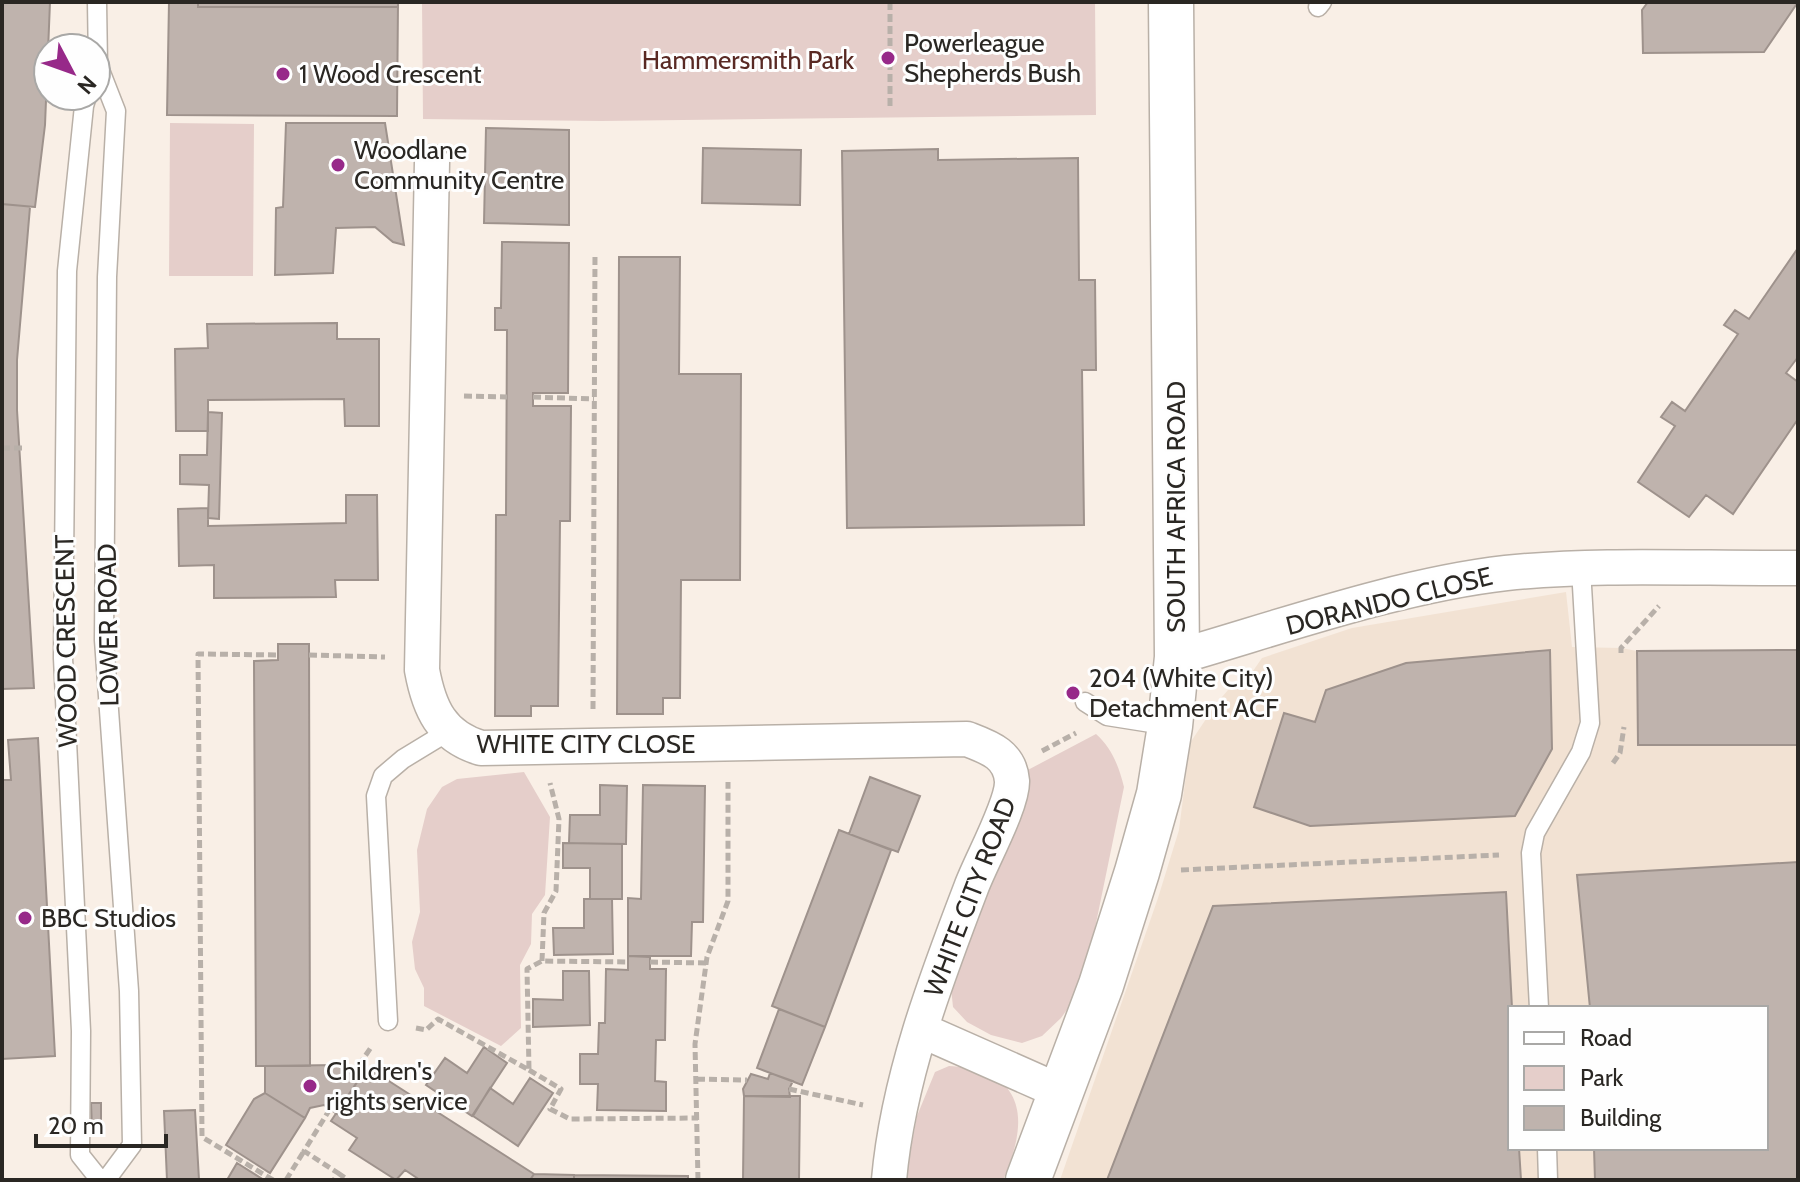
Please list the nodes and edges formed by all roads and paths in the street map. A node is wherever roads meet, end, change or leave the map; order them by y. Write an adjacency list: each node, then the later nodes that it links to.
1 (97, 2): 4 (lane)
2 (890, 2): 6 (path)
3 (1171, 2): 18 (street, SOUTH AFRICA ROAD)
4 (97, 32)
5 (112, 102): 49 (lane, LOWER ROAD)
6 (890, 109)
7 (83, 112): 48 (lane, WOOD CRESCENT)
8 (432, 162): 19 (street, WHITE CITY CLOSE)
9 (595, 254): 11 (path)
10 (533, 397): 11 (path)
11 (594, 399): 25 (path)
12 (2, 448): 13 (path)
13 (26, 448)
14 (1798, 568): 15 (street, DORANDO CLOSE)
15 (1581, 569): 18 (street, DORANDO CLOSE); 28 (lane)
16 (278, 655): 50 (path)
17 (309, 655): 19 (path)
18 (1177, 657): 22 (street, SOUTH AFRICA ROAD)
19 (422, 658): 23 (street, WHITE CITY CLOSE)
20 (1085, 702): 21 (lane)
21 (1107, 716): 22 (lane); 27 (path)
22 (1170, 726): 29 (street, SOUTH AFRICA ROAD)
23 (449, 731): 26 (street, WHITE CITY CLOSE); 35 (lane)
24 (728, 744): 25 (street, WHITE CITY CLOSE); 27 (street, WHITE CITY CLOSE); 33 (path)
25 (593, 746): 26 (street, WHITE CITY CLOSE)
26 (542, 747): 30 (path)
27 (1008, 764): 36 (street, WHITE CITY ROAD)
28 (1531, 853): 29 (path); 34 (lane)
29 (1137, 872): 41 (street, SOUTH AFRICA ROAD)
30 (542, 961): 31 (path); 37 (path)
31 (628, 962)
32 (650, 962): 33 (path)
33 (706, 963): 38 (path)
34 (1539, 1006)
35 (388, 1021): 37 (path)
36 (921, 1030): 41 (street, WHITE CITY ROAD); 43 (street, WHITE CITY ROAD)
37 (529, 1070): 44 (path)
38 (697, 1079): 39 (path); 44 (path)
39 (747, 1080)
40 (789, 1089): 43 (path)
41 (1061, 1092): 56 (street, SOUTH AFRICA ROAD)
42 (330, 1109): 46 (path)
43 (899, 1113): 55 (street, WHITE CITY ROAD)
44 (698, 1118): 54 (path)
45 (1547, 1150): 57 (lane)
46 (304, 1151): 47 (path); 51 (path)
47 (338, 1173): 52 (path); 53 (path)
48 (100, 1180)
49 (106, 1180)
50 (273, 1180)
51 (286, 1180)
52 (334, 1180)
53 (348, 1180)
54 (698, 1180)
55 (889, 1180)
56 (1028, 1180)
57 (1548, 1180)

